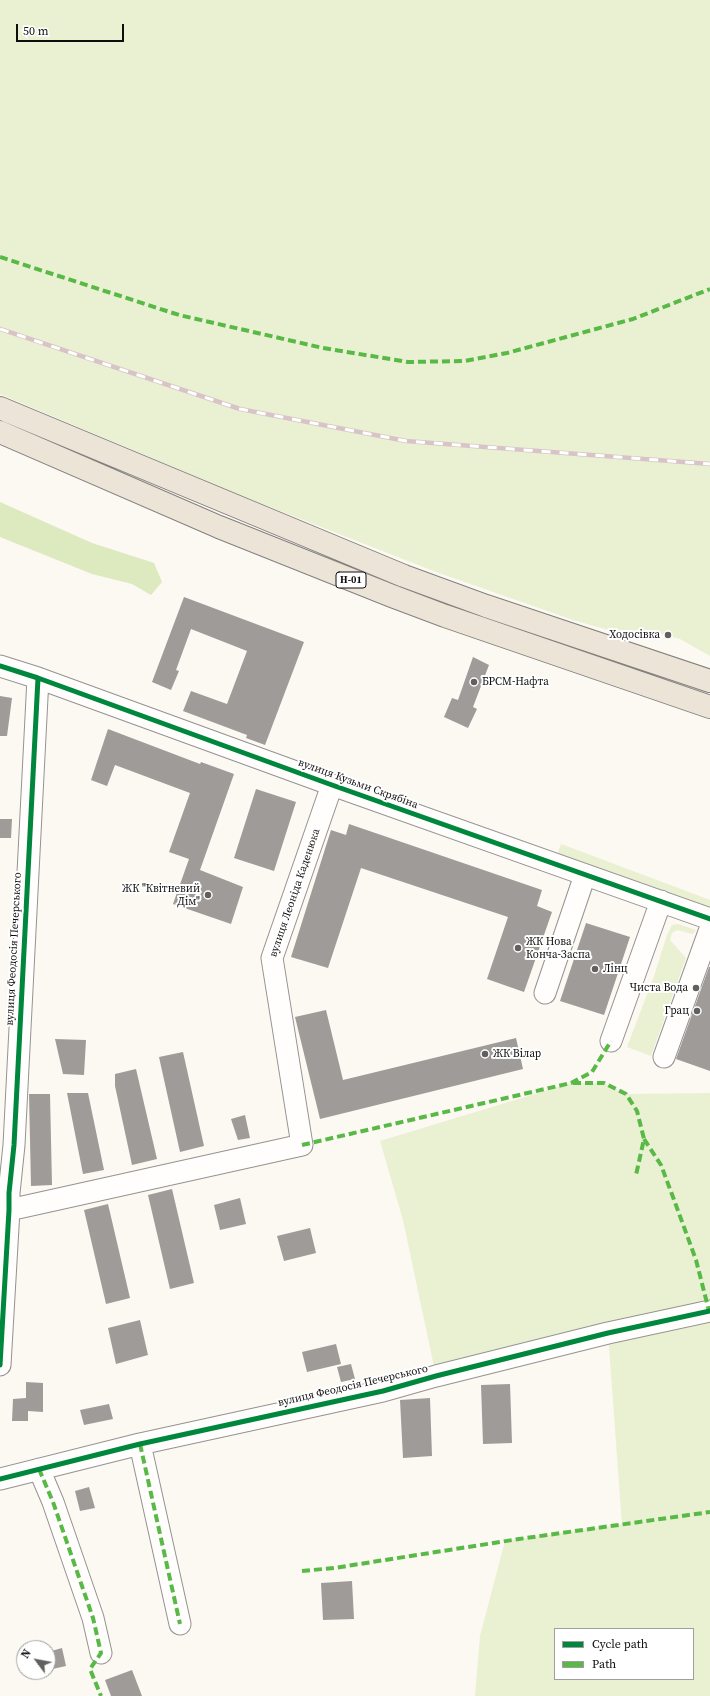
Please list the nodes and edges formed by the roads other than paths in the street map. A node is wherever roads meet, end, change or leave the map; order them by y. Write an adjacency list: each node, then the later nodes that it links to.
1 (0, 408): 5 (main road, Н-01)
2 (0, 432): 6 (main road, Н-01)
3 (0, 666): 4 (street, вулиця Кузьми Скрябіна)
4 (38, 678): 7 (street, вулиця Кузьми Скрябіна); 15 (street, вулиця Феодосія Печерського)
5 (710, 681)
6 (710, 707)
7 (332, 785): 8 (street, вулиця Кузьми Скрябіна); 15 (street, вулиця Леоніда Каденюка)
8 (585, 875): 9 (street, вулиця Кузьми Скрябіна); 12 (street)
9 (660, 901): 10 (street, вулиця Кузьми Скрябіна); 13 (street)
10 (710, 919)
11 (710, 929): 14 (street)
12 (545, 993)
13 (611, 1040)
14 (664, 1057)
15 (9, 1210): 17 (street, вулиця Феодосія Печерського)
16 (710, 1311): 18 (street, вулиця Феодосія Печерського)
17 (0, 1365)
18 (140, 1444): 19 (street, вулиця Феодосія Печерського); 21 (street)
19 (39, 1469): 20 (street, вулиця Феодосія Печерського); 22 (street)
20 (0, 1479)
21 (180, 1624)
22 (101, 1653)

